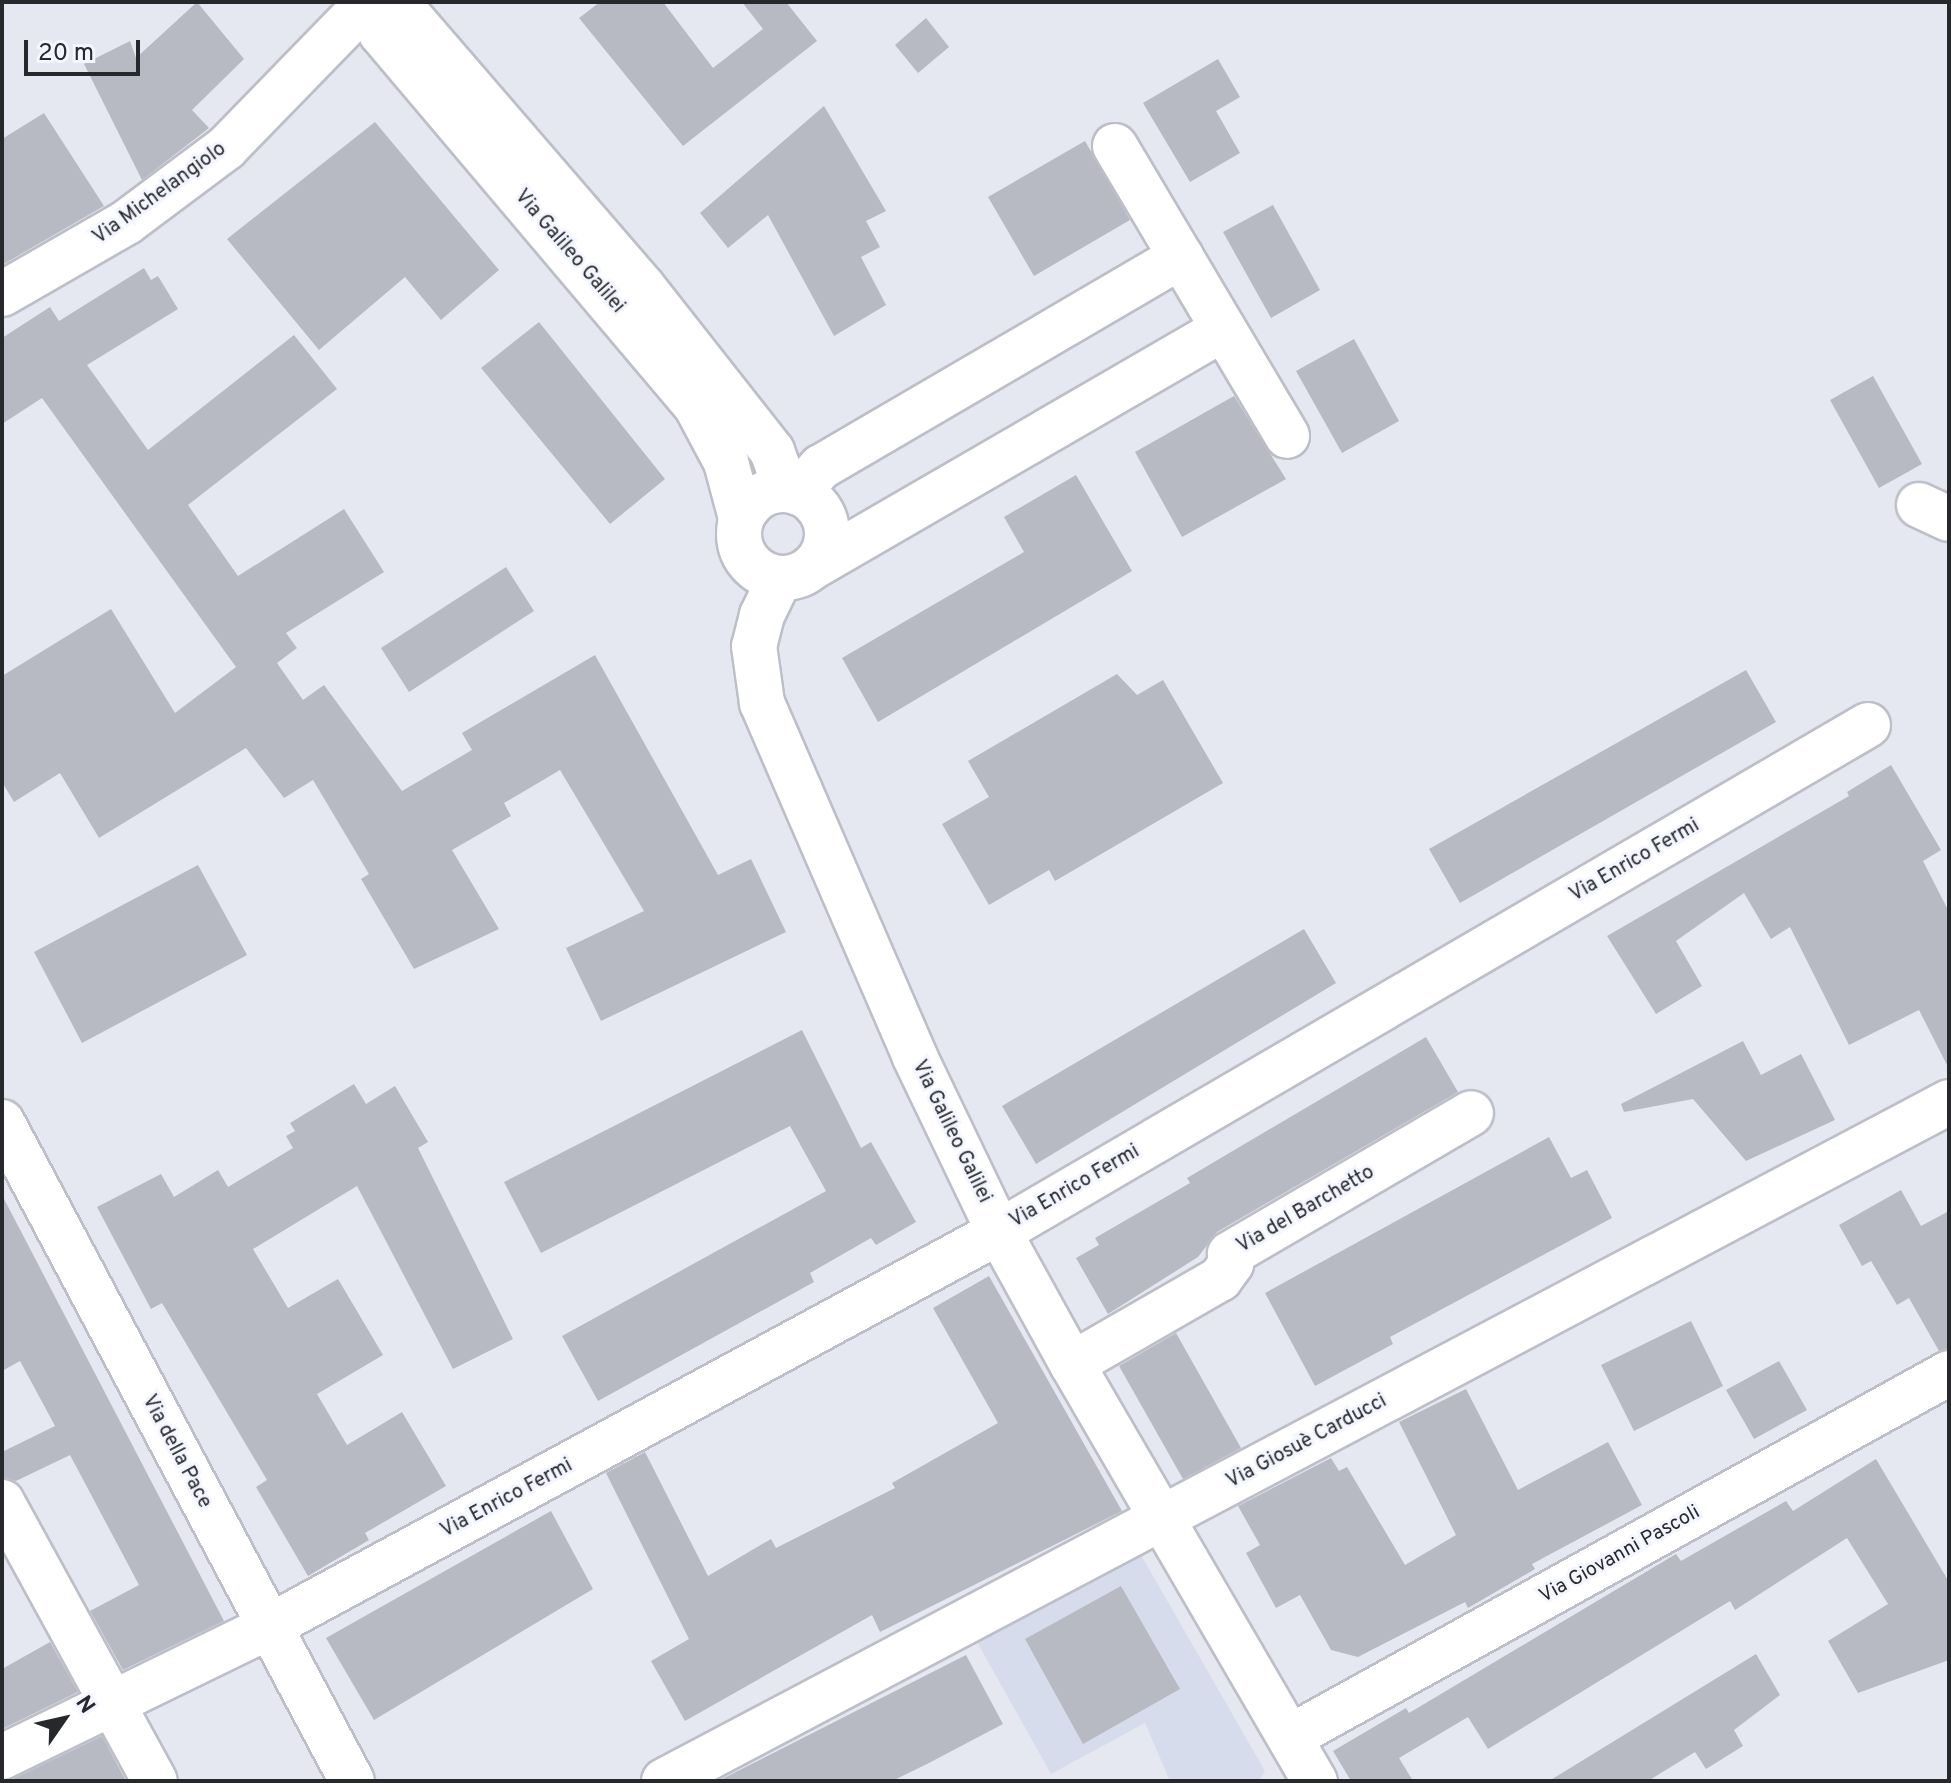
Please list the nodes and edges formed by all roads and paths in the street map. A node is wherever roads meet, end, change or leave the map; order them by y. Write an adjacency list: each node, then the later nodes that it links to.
1 (370, 2): 5 (street, Via Michelangiolo); 9 (street, Via Galileo Galilei)
2 (380, 2): 8 (street, Via Galileo Galilei)
3 (1115, 146): 4 (street)
4 (1181, 257): 6 (street); 8 (street)
5 (2, 294)
6 (1223, 329): 7 (street); 10 (street)
7 (1287, 436)
8 (792, 491): 9 (street); 10 (street, Via Galileo Galilei)
9 (741, 518): 10 (street, Via Galileo Galilei)
10 (796, 573): 15 (street, Via Galileo Galilei)
11 (1868, 725): 15 (street, Via Enrico Fermi)
12 (1949, 1102): 19 (street, Via Giosuè Carducci)
13 (1471, 1113): 16 (street, Via del Barchetto)
14 (2, 1122): 20 (street, Via della Pace)
15 (999, 1232): 16 (street, Via Galileo Galilei); 20 (street, Via Enrico Fermi)
16 (1072, 1364): 19 (street, Via Galileo Galilei)
17 (1949, 1373): 22 (street, Via Giovanni Pascoli)
18 (2, 1502): 21 (street)
19 (1162, 1518): 22 (street, Via Galileo Galilei); 26 (street, Via Giosuè Carducci)
20 (270, 1626): 21 (street, Via Enrico Fermi); 25 (street, Via della Pace)
21 (110, 1699): 23 (street, Via Enrico Fermi); 24 (street)
22 (1290, 1737): 27 (street, Via Galileo Galilei)
23 (2, 1757)
24 (155, 1781)
25 (352, 1781)
26 (664, 1781)
27 (1315, 1781)

